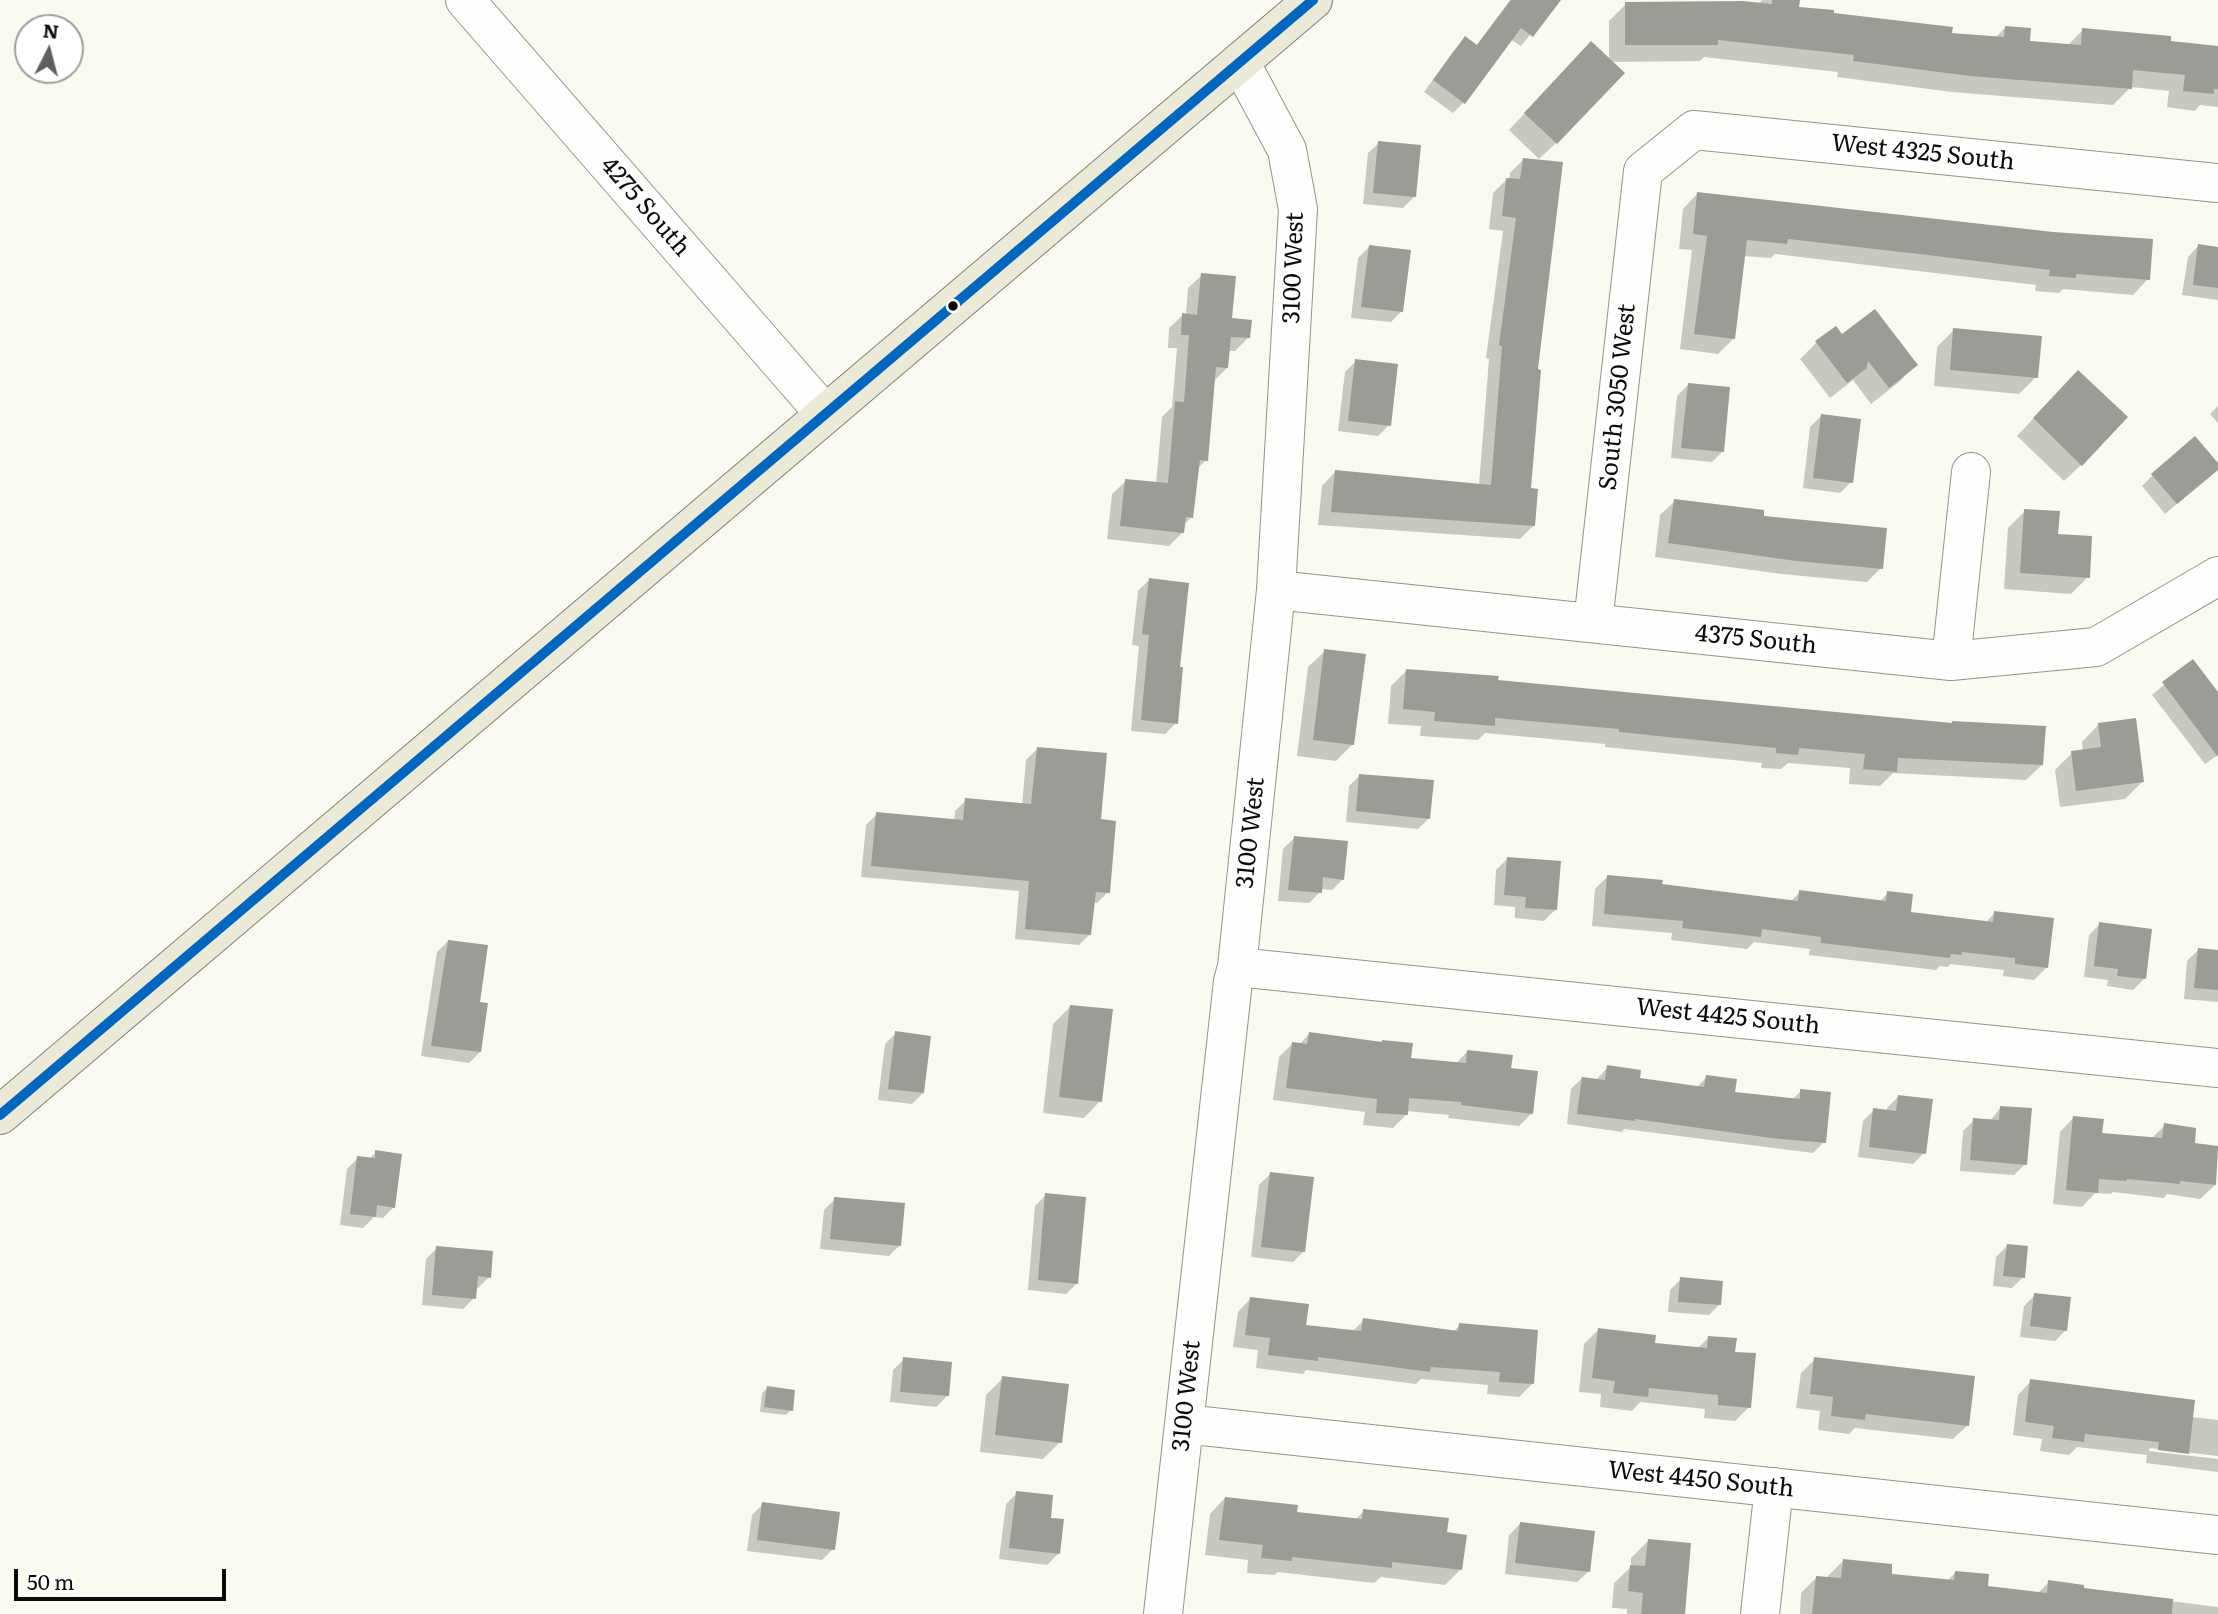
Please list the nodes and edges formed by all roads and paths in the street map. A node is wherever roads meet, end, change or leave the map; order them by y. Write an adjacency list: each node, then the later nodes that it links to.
1 (465, 0): 6 (street, 4275 South)
2 (1313, 0): 3 (main road)
3 (1240, 62): 6 (main road); 9 (street, 3100 West)
4 (1643, 171): 5 (street, West 4325 South); 10 (street, South 3050 West)
5 (2218, 183)
6 (825, 414): 14 (main road)
7 (1971, 472): 11 (street)
8 (2218, 576): 11 (street, 4375 South)
9 (1276, 590): 10 (street, 4375 South); 12 (street, 3100 West)
10 (1593, 623): 11 (street, 4375 South)
11 (1951, 661)
12 (1237, 967): 13 (street, West 4425 South); 15 (street, 3100 West)
13 (2218, 1068)
14 (0, 1115)
15 (1184, 1424): 16 (street, West 4450 South); 18 (street, 3100 West)
16 (1774, 1488): 17 (street, West 4450 South); 19 (street)
17 (2218, 1535)
18 (1163, 1614)
19 (1760, 1614)

